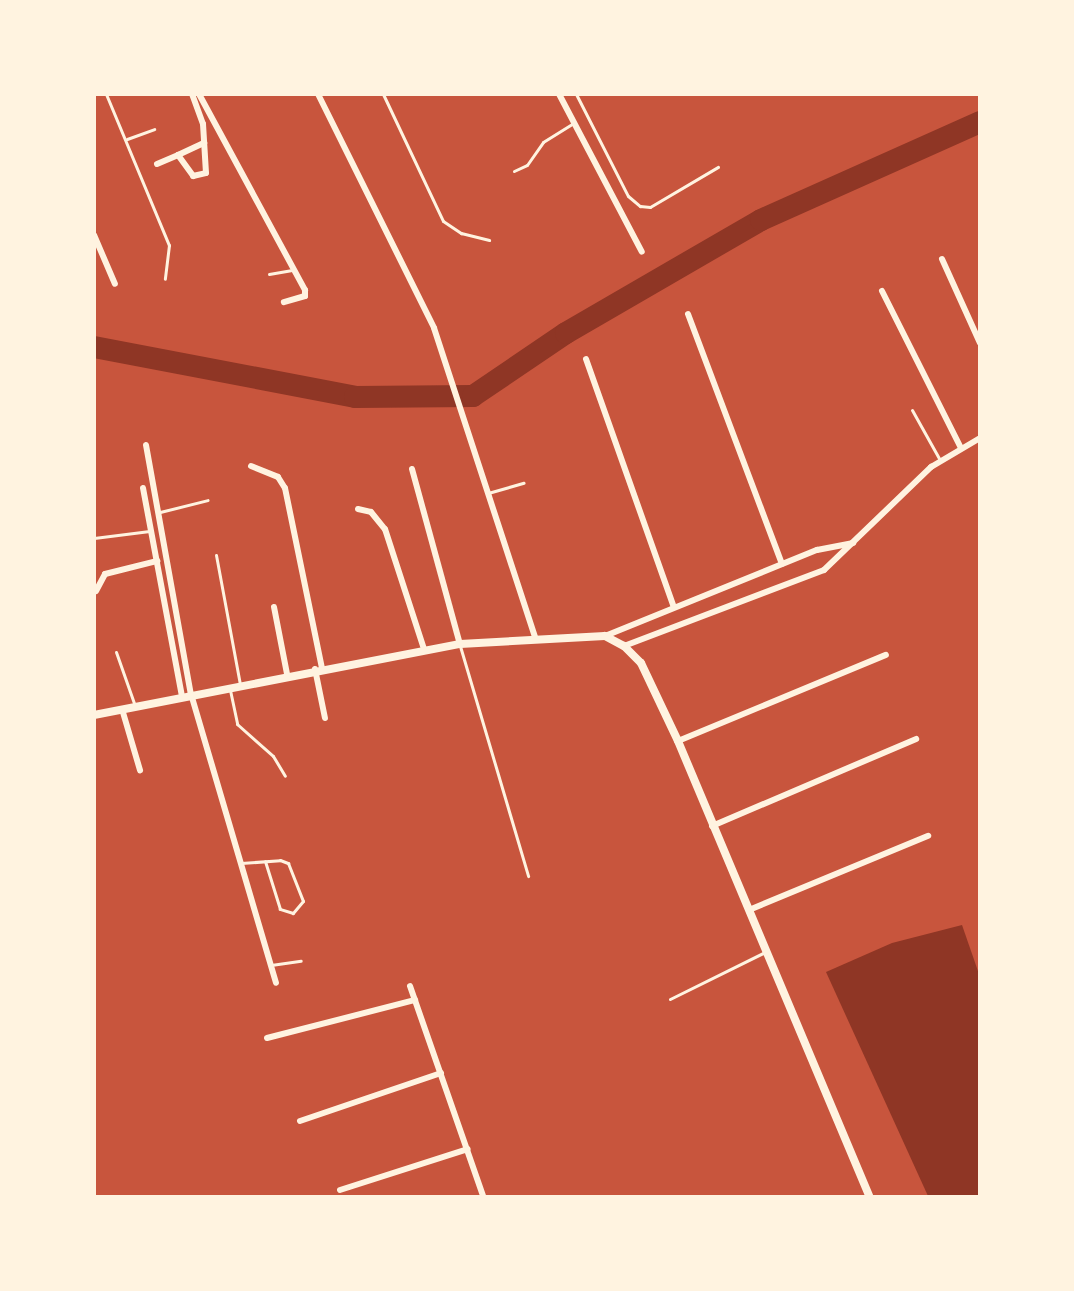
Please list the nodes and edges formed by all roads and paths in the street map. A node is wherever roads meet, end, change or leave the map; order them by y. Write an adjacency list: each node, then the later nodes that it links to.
1 (106, 94): 10 (lane)
2 (192, 94): 11 (street)
3 (199, 94): 21 (street)
4 (318, 94): 39 (street)
5 (383, 94): 17 (lane)
6 (559, 94): 8 (street)
7 (576, 94): 14 (lane)
8 (574, 123): 15 (lane); 19 (street)
9 (154, 129): 10 (lane)
10 (127, 139): 23 (lane)
11 (204, 143): 12 (street); 12 (street)
12 (178, 155): 13 (street)
13 (157, 164)
14 (718, 167)
15 (514, 171)
16 (94, 235): 18 (street)
17 (489, 240)
18 (97, 247): 24 (street)
19 (642, 252)
20 (942, 259): 28 (street)
21 (291, 270): 22 (lane); 26 (street)
22 (269, 274)
23 (165, 279)
24 (115, 284)
25 (882, 291): 33 (street)
26 (284, 302)
27 (688, 314): 48 (street)
28 (980, 343)
29 (586, 359): 51 (street)
30 (912, 410): 34 (lane)
31 (980, 438): 33 (street)
32 (146, 445): 42 (street)
33 (961, 448): 34 (street)
34 (940, 460): 45 (street)
35 (251, 466): 59 (street)
36 (412, 470): 54 (street)
37 (524, 483): 39 (lane)
38 (143, 488): 43 (street)
39 (488, 493): 53 (street)
40 (208, 500): 42 (lane)
41 (358, 509): 56 (street)
42 (158, 512): 63 (street)
43 (151, 531): 44 (lane); 47 (street)
44 (94, 538)
45 (854, 543): 48 (street); 55 (street)
46 (216, 555): 61 (lane)
47 (157, 561): 49 (street); 64 (street)
48 (782, 564): 51 (street)
49 (96, 591)
50 (274, 607): 60 (street)
51 (674, 607): 52 (street)
52 (605, 636): 53 (street); 55 (street)
53 (536, 640): 54 (street)
54 (459, 644): 56 (street); 77 (lane)
55 (624, 646): 70 (street)
56 (424, 649): 59 (street)
57 (116, 652): 65 (lane)
58 (886, 655): 70 (street)
59 (319, 668): 60 (street); 68 (street)
60 (287, 674): 61 (street)
61 (240, 684): 62 (street)
62 (229, 686): 63 (street); 72 (lane)
63 (191, 694): 64 (street); 76 (street)
64 (182, 696): 65 (street)
65 (135, 706): 66 (street)
66 (123, 709): 67 (street); 71 (street)
67 (94, 715)
68 (324, 718)
69 (916, 739): 73 (street)
70 (678, 741): 73 (street)
71 (140, 770)
72 (285, 776)
73 (712, 826): 78 (street)
74 (928, 836): 78 (street)
75 (265, 861): 75 (lane); 76 (lane)
76 (239, 863): 81 (street)
77 (528, 876)
78 (749, 910): 79 (street)
79 (766, 951): 84 (lane); 92 (street)
80 (301, 961): 81 (lane)
81 (271, 965): 82 (street)
82 (276, 983)
83 (410, 986): 85 (street)
84 (670, 999)
85 (415, 1000): 86 (street); 87 (street)
86 (267, 1038)
87 (441, 1072): 88 (street); 89 (street)
88 (300, 1121)
89 (468, 1149): 90 (street); 91 (street)
90 (340, 1190)
91 (483, 1197)
92 (869, 1197)

